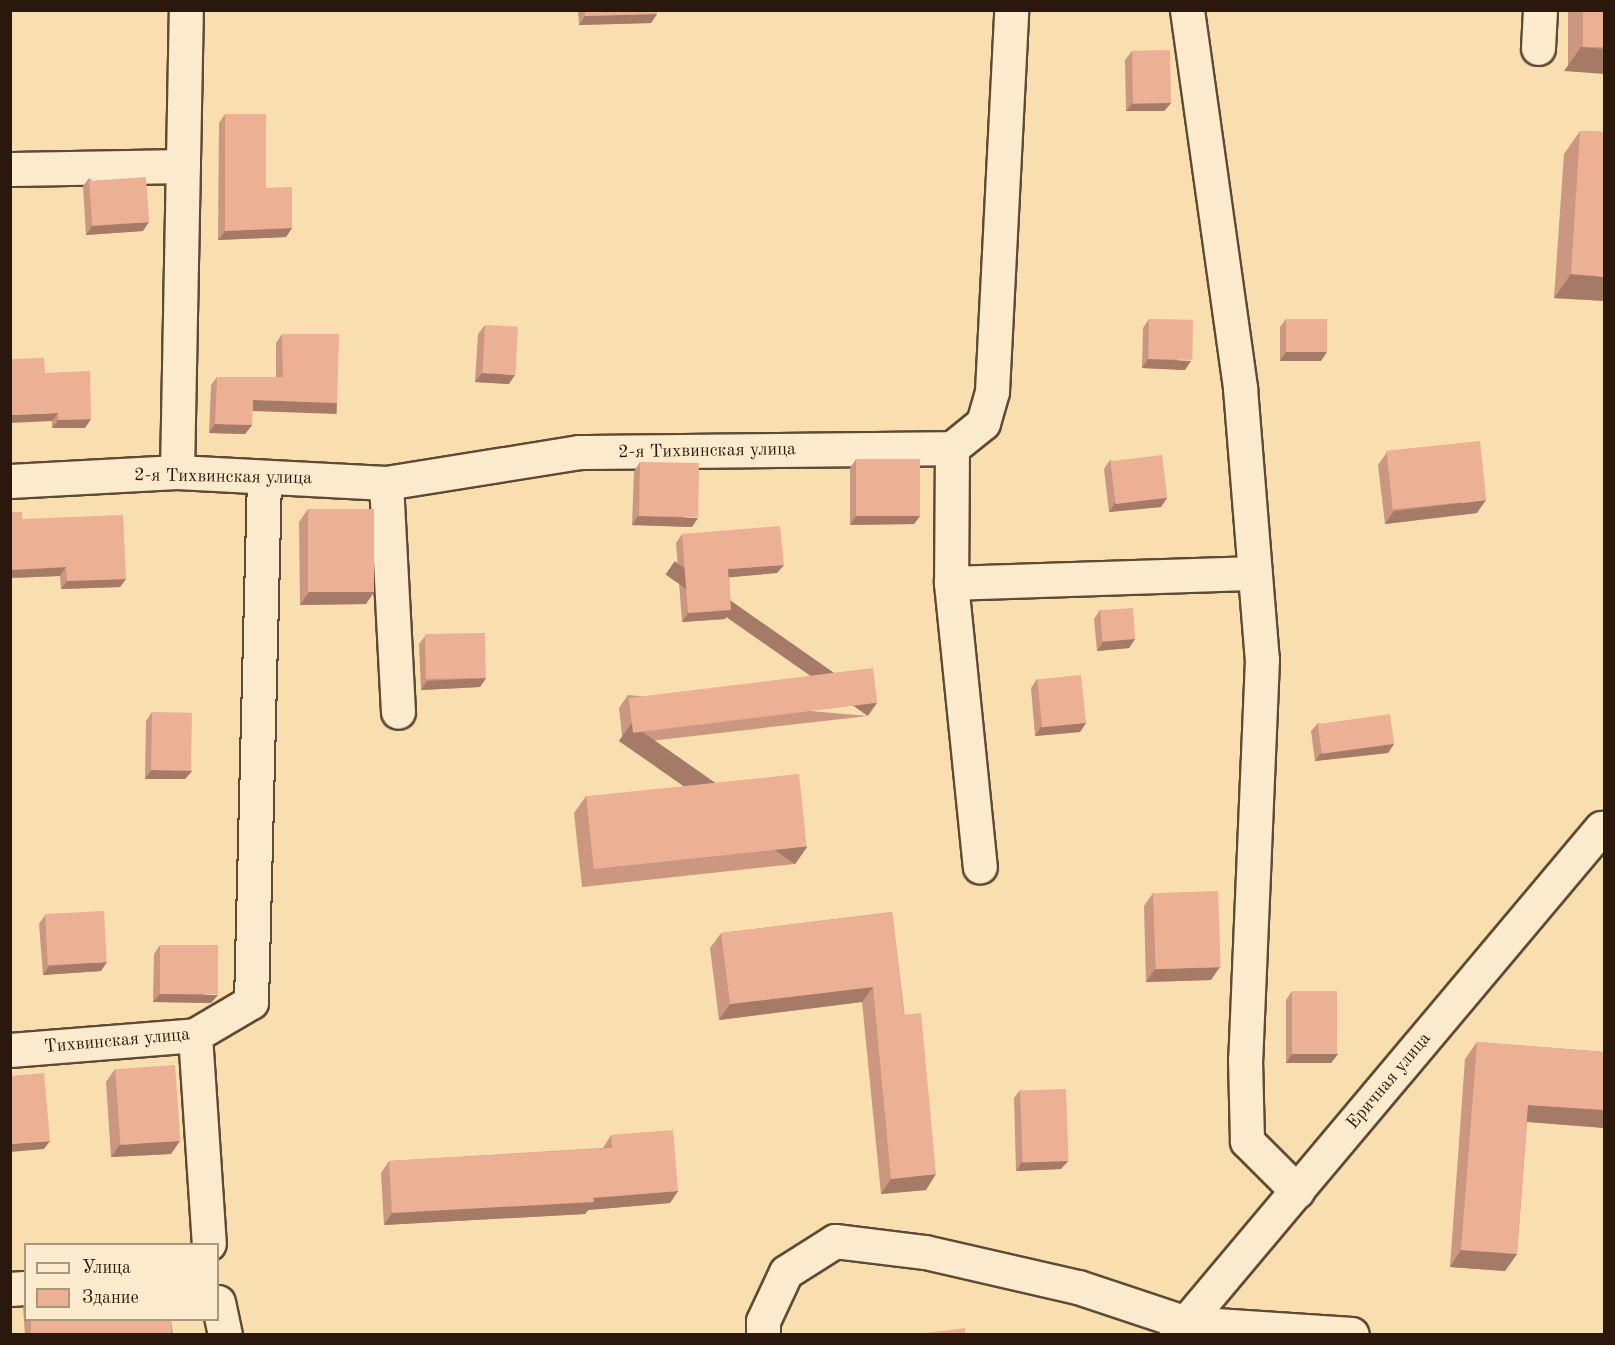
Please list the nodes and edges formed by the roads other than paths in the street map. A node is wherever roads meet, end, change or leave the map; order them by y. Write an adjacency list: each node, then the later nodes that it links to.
1 (186, 10): 6 (street)
2 (1011, 10): 8 (street)
3 (1187, 10): 13 (street)
4 (1540, 10): 5 (street)
5 (1538, 48)
6 (183, 166): 7 (street); 9 (street)
7 (10, 169)
8 (952, 448): 12 (street, 2-я Тихвинская улица); 14 (street)
9 (177, 472): 10 (street, 2-я Тихвинская улица); 11 (street, 2-я Тихвинская улица)
10 (264, 477): 12 (street, 2-я Тихвинская улица); 18 (street, Тихвинская улица)
11 (10, 481)
12 (386, 483): 15 (street)
13 (1255, 573): 14 (street); 20 (street)
14 (951, 583): 17 (street)
15 (398, 712)
16 (1601, 828): 20 (street, Еричная улица)
17 (980, 867)
18 (195, 1035): 19 (street, Тихвинская улица); 21 (street)
19 (10, 1050)
20 (1297, 1191): 23 (street, Еричная улица)
21 (209, 1243)
22 (219, 1307): 24 (street)
23 (1181, 1329): 25 (street); 26 (street)
24 (225, 1335)
25 (763, 1335)
26 (1352, 1335)

